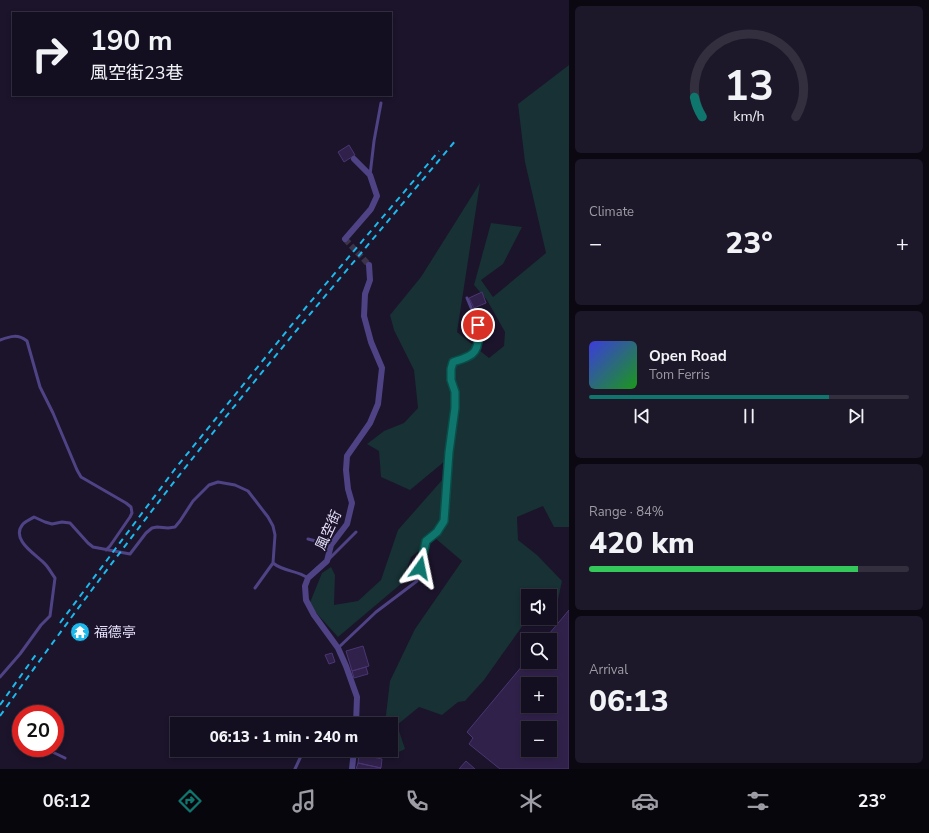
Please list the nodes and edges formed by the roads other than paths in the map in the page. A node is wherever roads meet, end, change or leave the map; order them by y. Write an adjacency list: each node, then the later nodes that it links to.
1 (381, 103): 3 (lane)
2 (354, 159): 3 (street)
3 (370, 175): 4 (street)
4 (345, 239)
5 (369, 265): 10 (street, 風空街)
6 (467, 298): 16 (lane)
7 (0, 340): 11 (lane)
8 (356, 532): 12 (lane)
9 (308, 539): 10 (lane)
10 (331, 545): 12 (street, 風空街)
11 (106, 550): 13 (lane); 17 (lane)
12 (327, 561): 14 (street, 風空街)
13 (273, 562): 14 (lane); 15 (lane)
14 (308, 578): 16 (street)
15 (255, 588)
16 (338, 648): 18 (street)
17 (0, 677)
18 (356, 717)
19 (301, 757): 21 (lane)
20 (353, 757): 22 (street)
21 (295, 769)
22 (352, 769)

